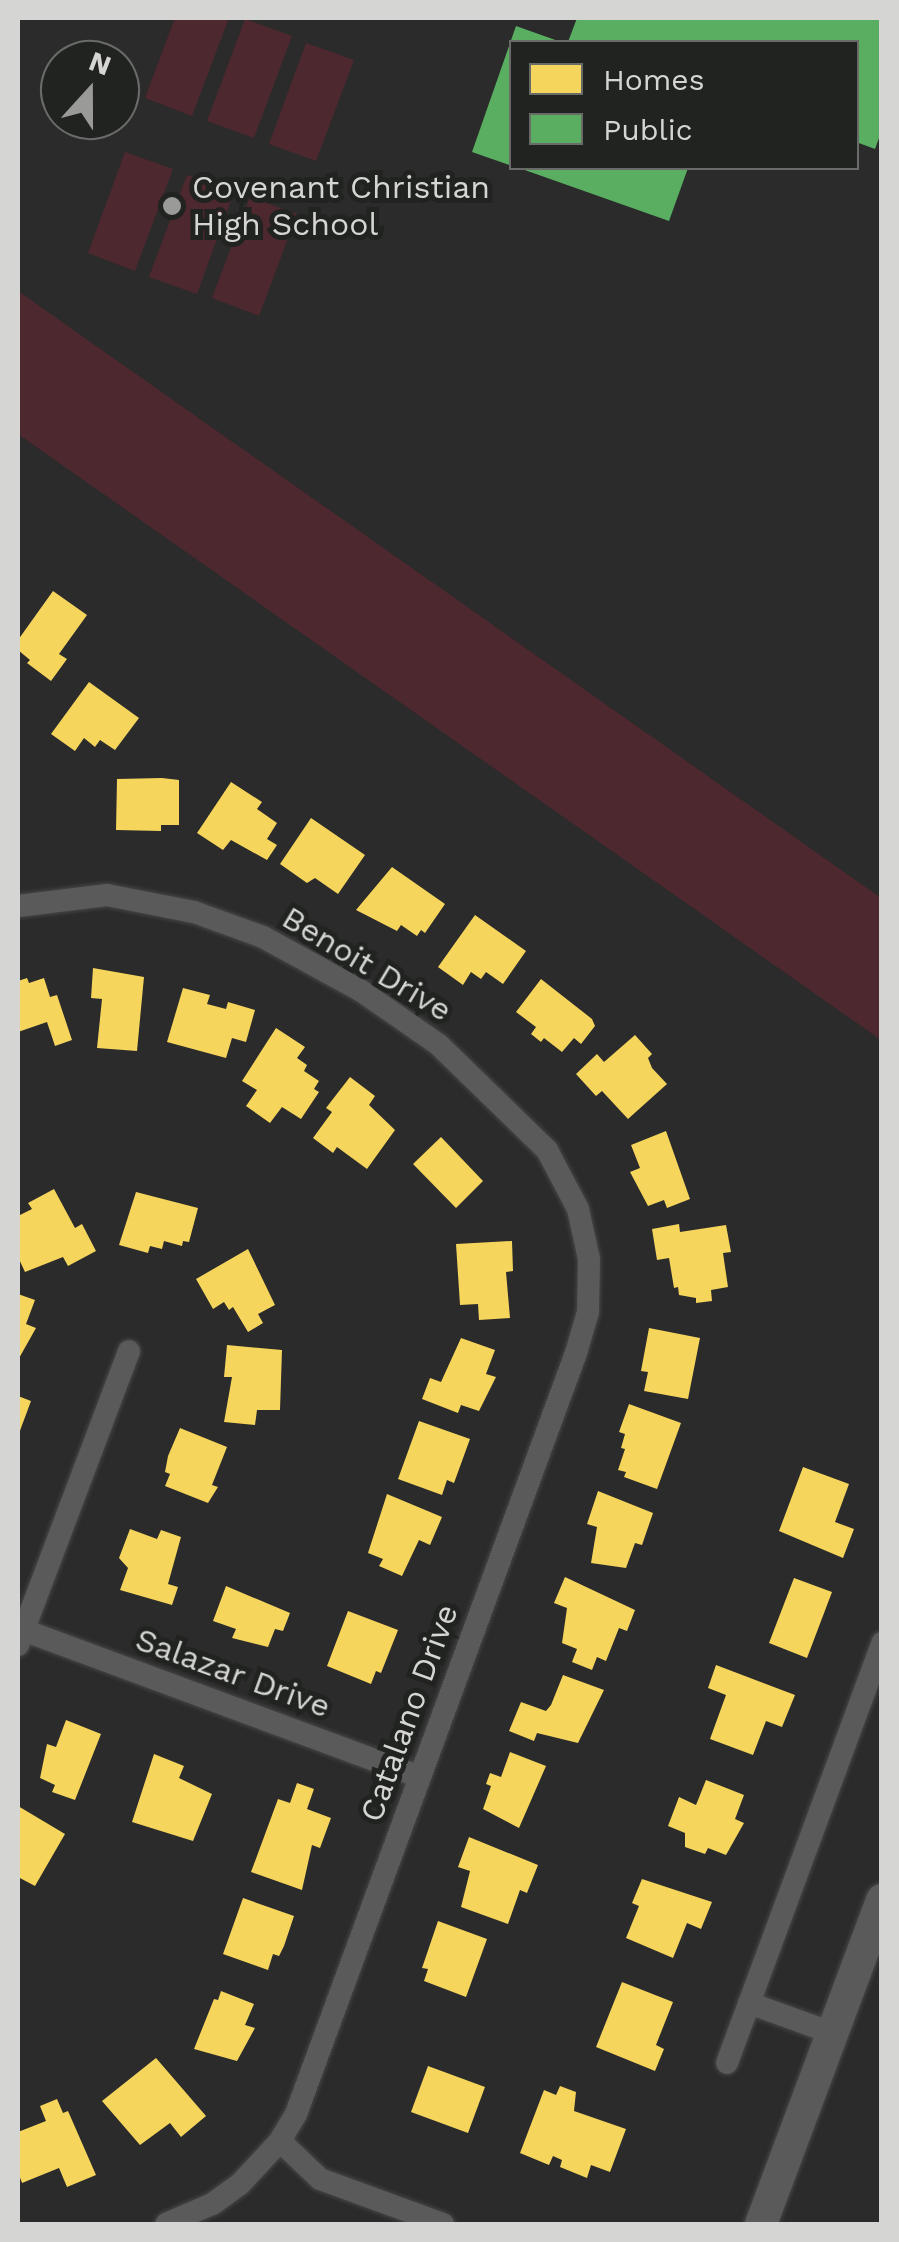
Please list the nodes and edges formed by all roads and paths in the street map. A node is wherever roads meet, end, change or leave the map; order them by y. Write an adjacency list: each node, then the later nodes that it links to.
1 (18, 906): 2 (street, Benoit Drive)
2 (589, 1302): 6 (street, Catalano Drive)
3 (129, 1350): 4 (street)
4 (20, 1638): 6 (street, Salazar Drive)
5 (882, 1643): 8 (street)
6 (420, 1777): 11 (street, Catalano Drive)
7 (882, 1900): 9 (main road)
8 (748, 2003): 9 (street); 10 (street)
9 (832, 2033): 14 (main road)
10 (727, 2062)
11 (280, 2142): 12 (street, Catalano Drive); 13 (street)
12 (166, 2224)
13 (444, 2224)
14 (761, 2224)

